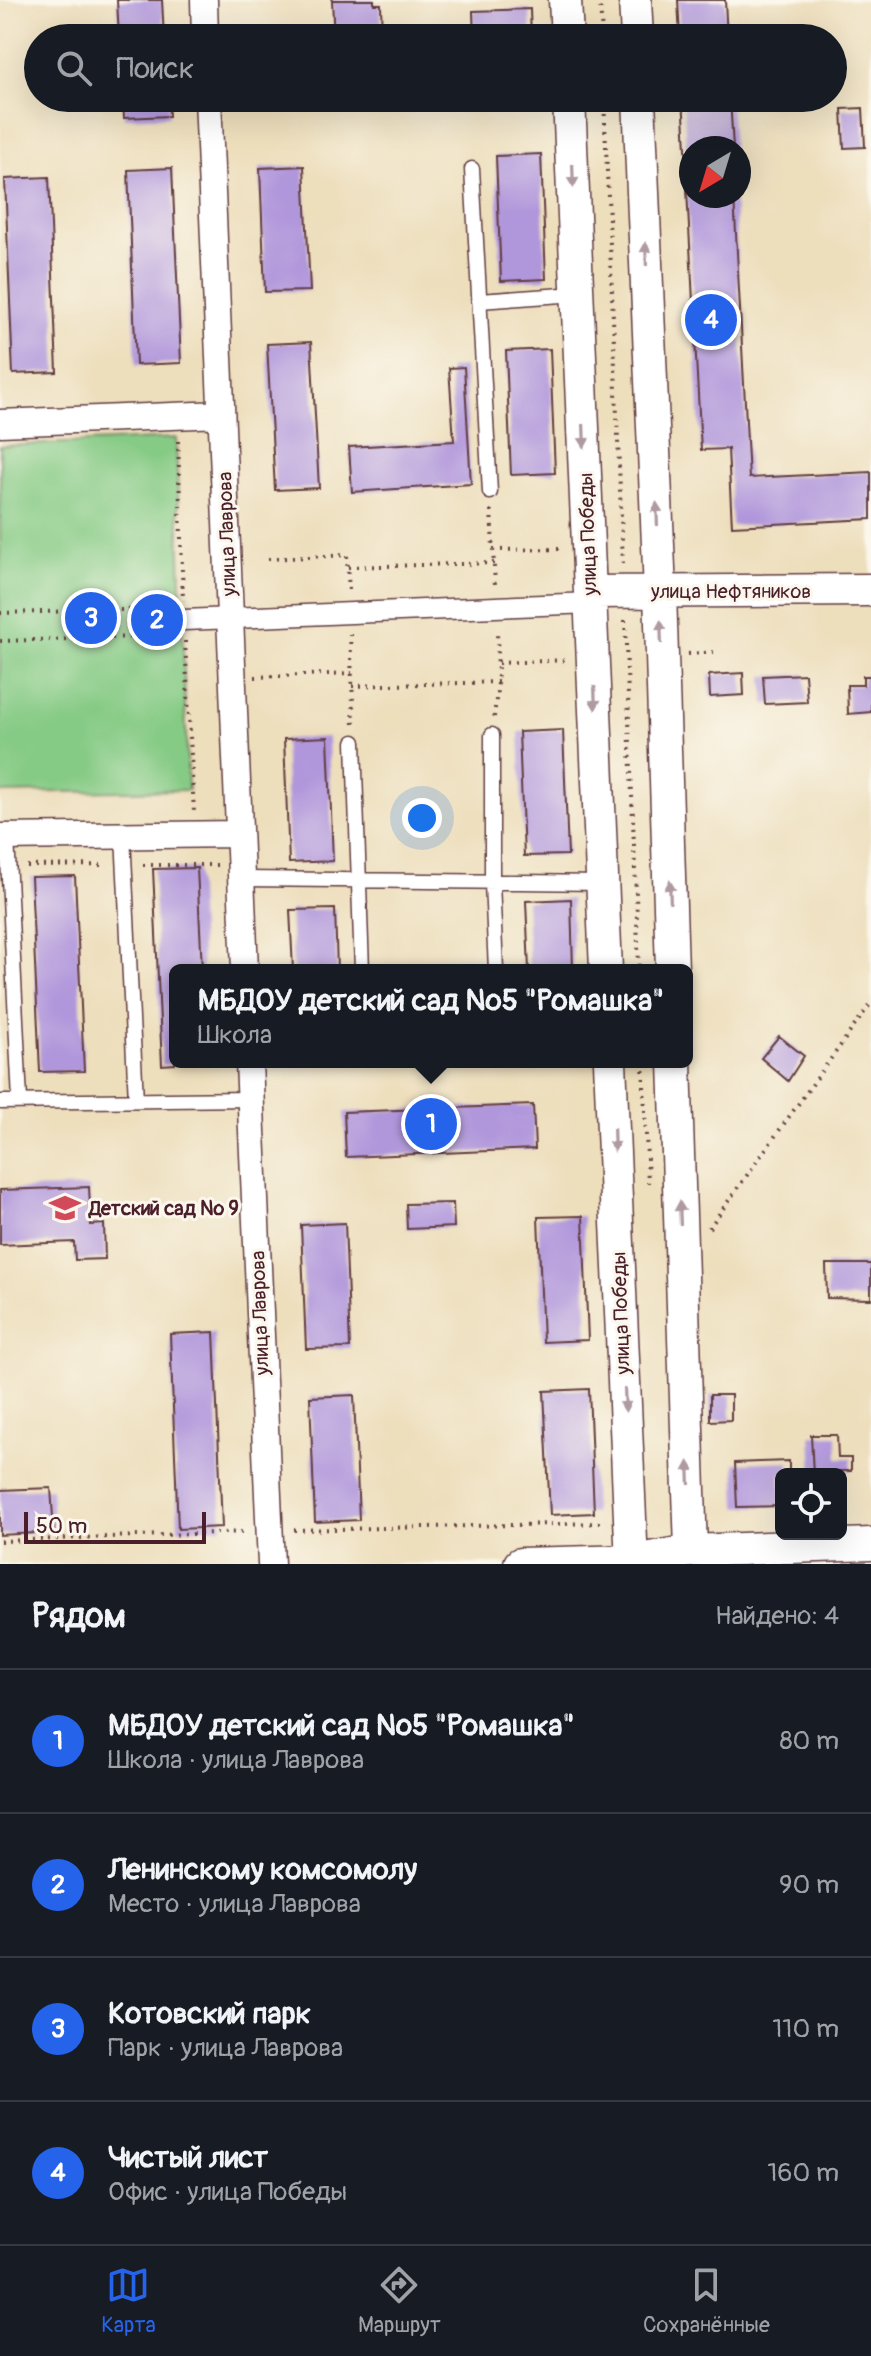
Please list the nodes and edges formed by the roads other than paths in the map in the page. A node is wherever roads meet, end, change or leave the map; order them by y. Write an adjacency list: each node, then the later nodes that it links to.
1 (204, 0): 4 (street)
2 (565, 0): 5 (street)
3 (635, 0): 6 (street)
4 (205, 24)
5 (566, 24)
6 (636, 24)
7 (209, 112): 13 (street, улица Лаврова)
8 (570, 112): 11 (street, улица Победы, one-way to 11)
9 (640, 112): 17 (street, one-way to 9)
10 (472, 169): 12 (lane)
11 (578, 294): 12 (lane); 18 (street, улица Победы, one-way to 18)
12 (479, 301): 15 (lane)
13 (221, 414): 14 (street); 19 (street, улица Лаврова)
14 (0, 423)
15 (490, 492)
16 (871, 590): 17 (street, улица Нефтяников)
17 (660, 592): 18 (street, улица Нефтяников); 34 (street, one-way to 17)
18 (590, 598): 19 (street); 29 (street, улица Победы, one-way to 29)
19 (230, 618): 20 (street); 23 (street, улица Лаврова)
20 (179, 622)
21 (492, 735): 28 (lane)
22 (354, 742): 27 (lane)
23 (239, 834): 24 (street); 26 (street, улица Лаврова)
24 (123, 835): 25 (street); 39 (lane)
25 (3, 837): 40 (lane)
26 (241, 879): 27 (lane); 30 (street, улица Лаврова)
27 (359, 881): 28 (lane); 31 (lane)
28 (492, 883): 29 (lane); 32 (lane)
29 (603, 883): 33 (street, улица Победы)
30 (245, 964)
31 (362, 964)
32 (496, 964)
33 (606, 964)
34 (672, 964)
35 (249, 1068): 38 (street, улица Лаврова)
36 (610, 1068): 44 (street, улица Победы, one-way to 44)
37 (675, 1068): 43 (street, one-way to 37)
38 (251, 1099): 39 (lane); 45 (street, улица Лаврова)
39 (136, 1100): 40 (lane)
40 (20, 1101): 41 (lane)
41 (0, 1102)
42 (871, 1544): 43 (street)
43 (691, 1551): 44 (street)
44 (632, 1563): 46 (street)
45 (271, 1564)
46 (520, 1564)

